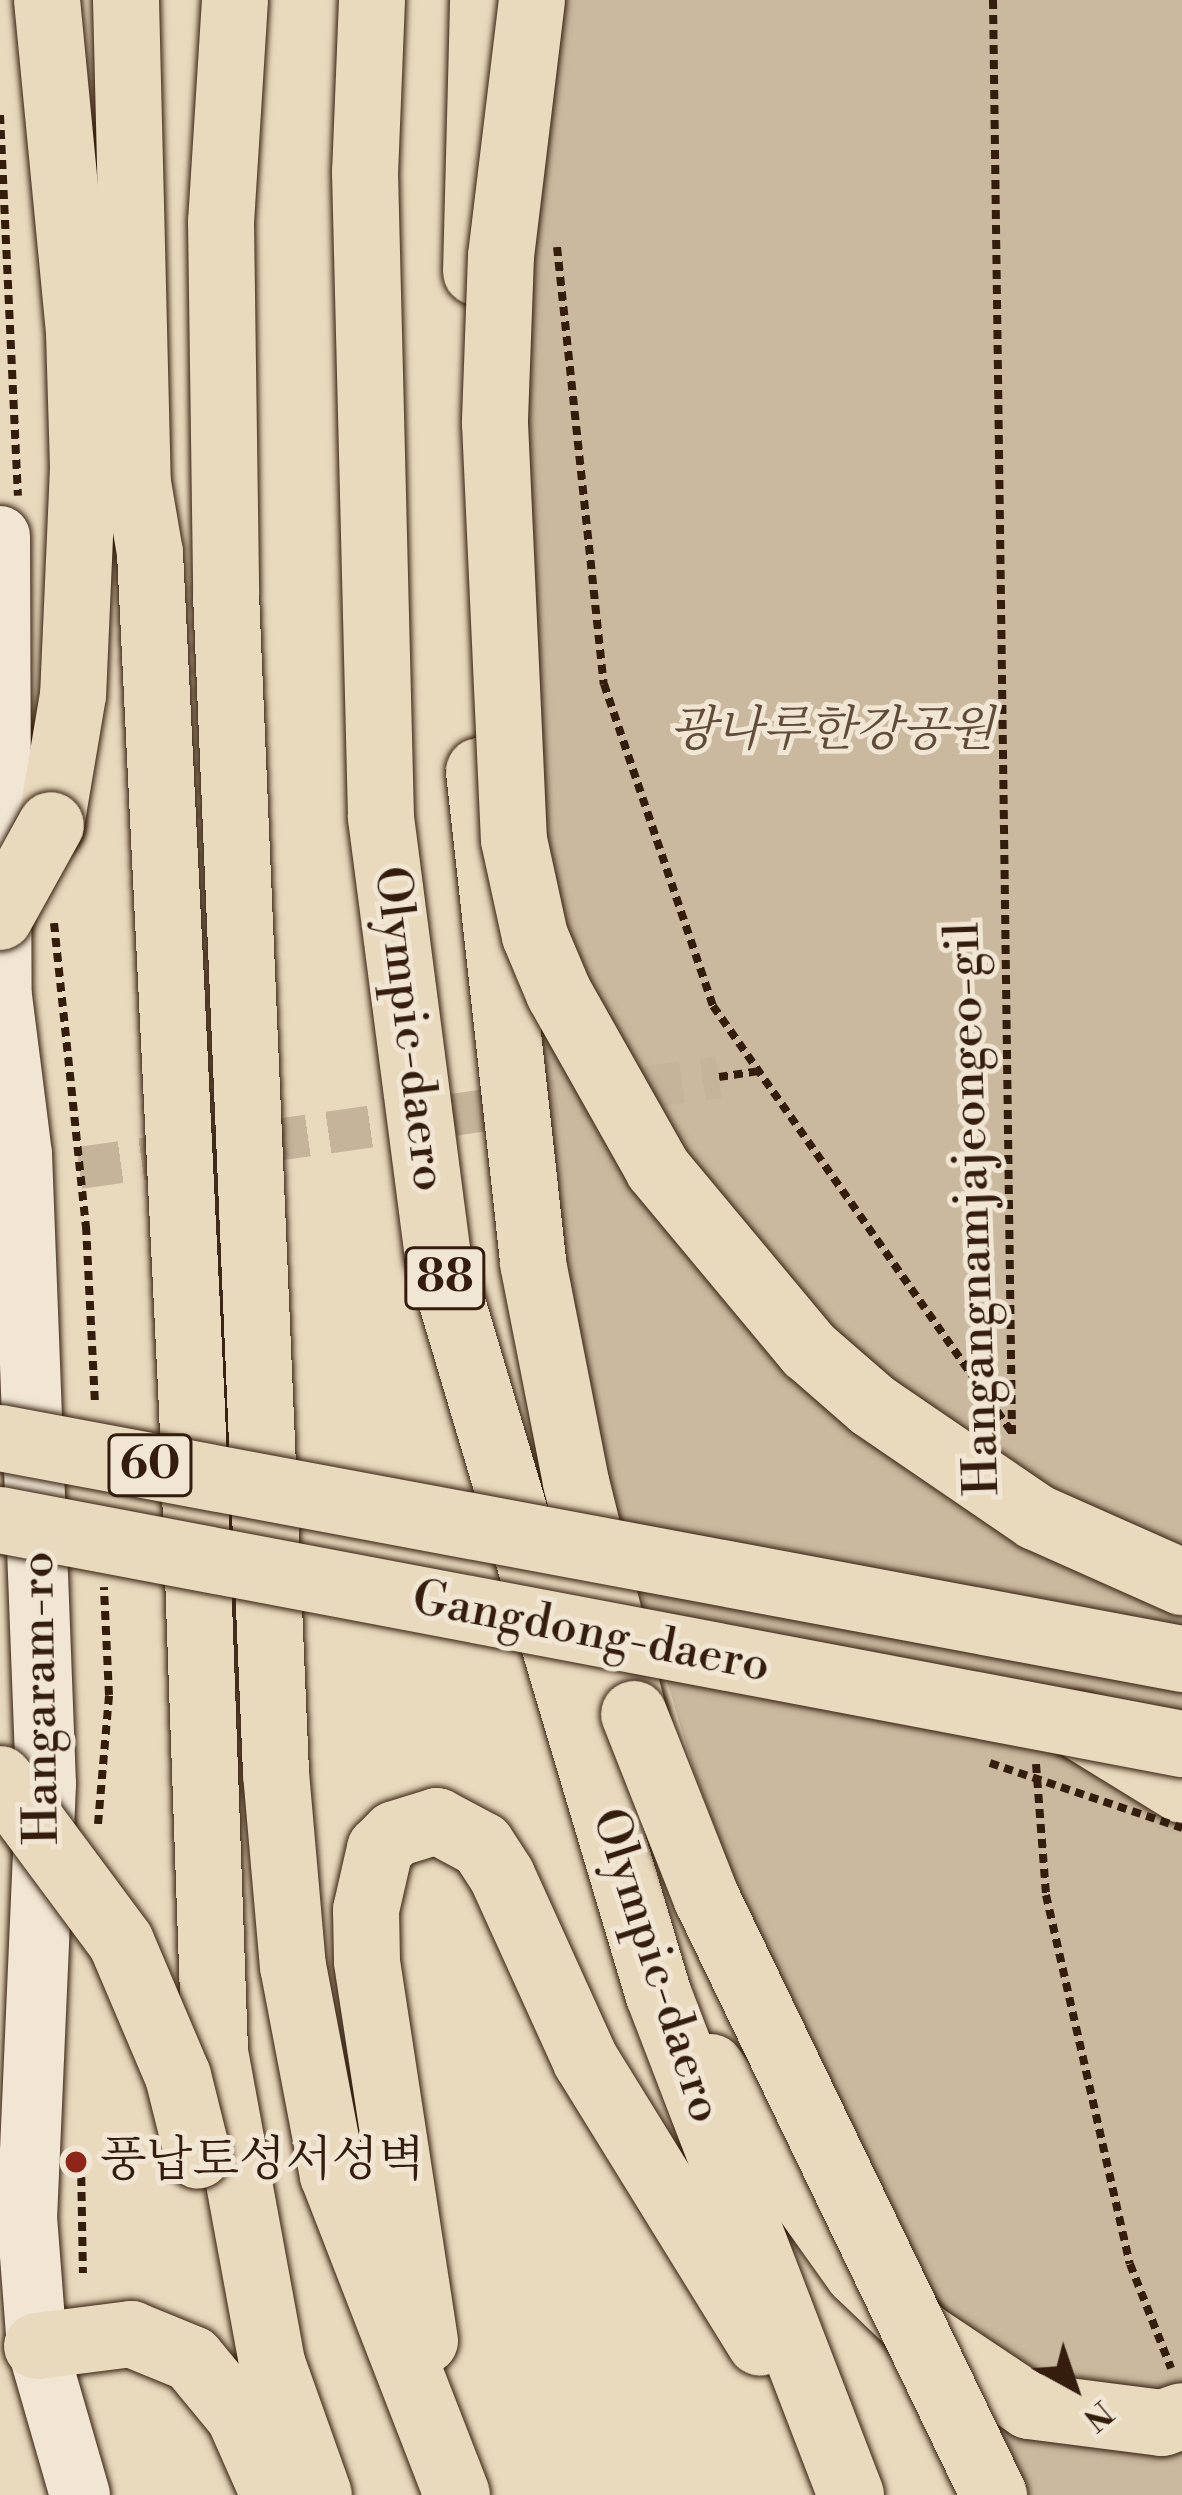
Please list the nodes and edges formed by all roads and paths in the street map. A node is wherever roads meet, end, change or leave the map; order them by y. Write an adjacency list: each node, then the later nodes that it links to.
1 (47, 0): 14 (main road)
2 (126, 0): 10 (main road)
3 (235, 0): 36 (main road)
4 (372, 0): 12 (main road, Olympic-daero / 88)
5 (416, 0): 12 (main road)
6 (483, 0): 15 (main road)
7 (532, 0): 13 (main road, bridge)
8 (993, 0): 20 (path, Hangangnamjajeongeo-gil)
9 (555, 233): 17 (path)
10 (138, 482): 14 (main road); 33 (main road)
11 (0, 536): 19 (street, Hangaram-ro)
12 (377, 648): 30 (main road, Olympic-daero / 88)
13 (502, 671): 15 (main road, bridge); 24 (main road, bridge)
14 (51, 825): 16 (main road, bridge)
15 (488, 900): 40 (main road, bridge)
16 (0, 917)
17 (759, 1071): 18 (path); 20 (path)
18 (719, 1077)
19 (14, 1343): 32 (street, Hangaram-ro)
20 (1012, 1432): 22 (path, Hangangnamjajeongeo-gil)
21 (0, 1438): 25 (main road, Gangdong-daero / 60, bridge)
22 (1014, 1455)
23 (0, 1520): 26 (main road, Gangdong-daero / 60, bridge)
24 (1182, 1582)
25 (1182, 1659)
26 (1055, 1740): 27 (main road, Gangdong-daero, bridge); 29 (main road); 34 (path)
27 (1182, 1744)
28 (0, 1779): 33 (main road, bridge)
29 (1182, 1790)
30 (658, 1993): 34 (main road); 35 (main road, Olympic-daero / 88)
31 (81, 2146): 32 (path)
32 (61, 2343): 37 (street, Hangaram-ro); 38 (main road)
33 (272, 2362): 39 (main road)
34 (1178, 2394)
35 (845, 2485): 36 (main road)
36 (455, 2490)
37 (80, 2495)
38 (274, 2495)
39 (319, 2495)
40 (994, 2495)

